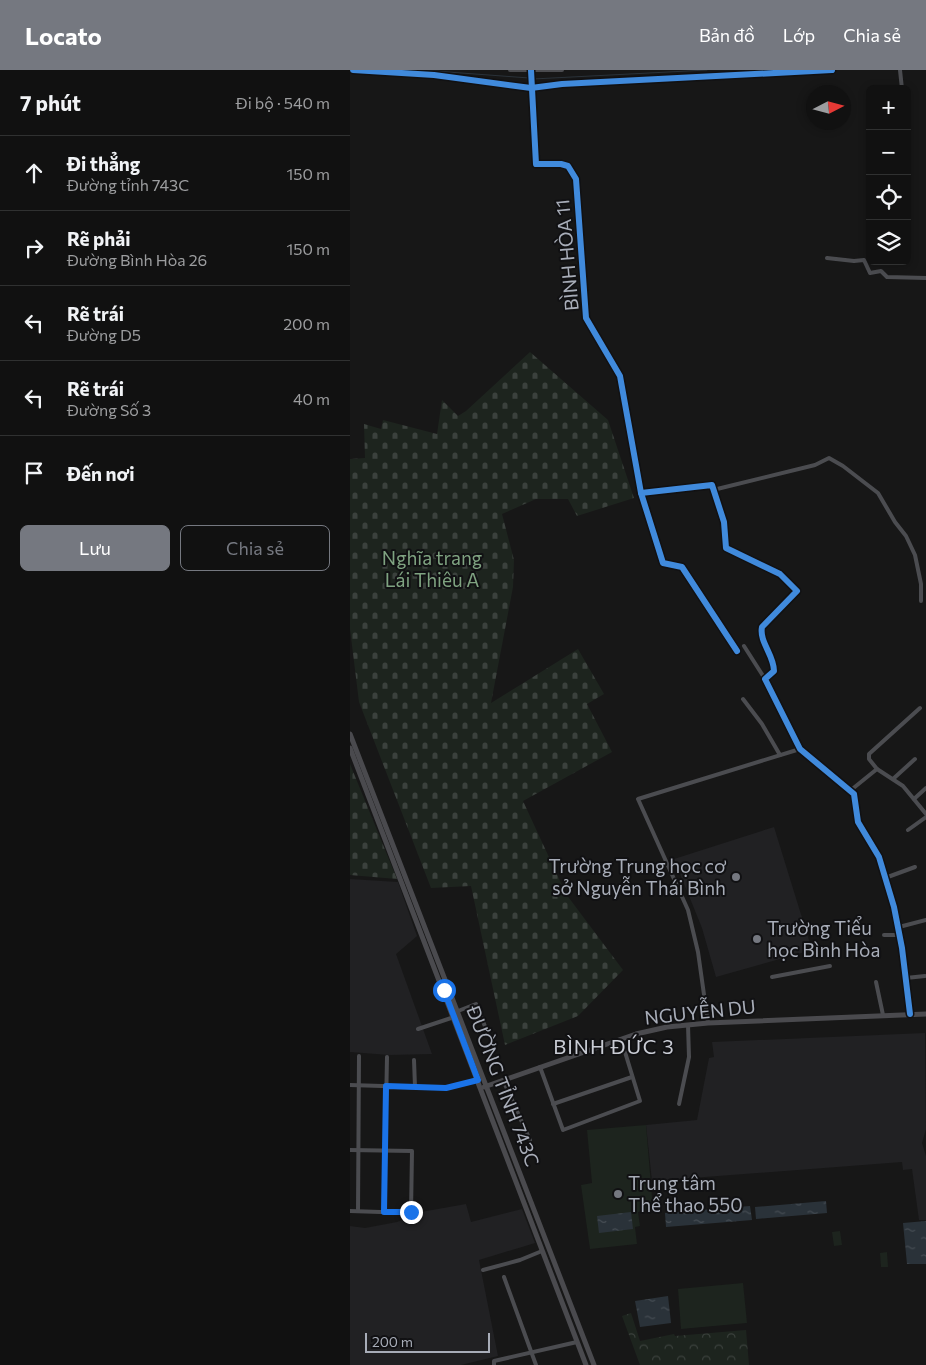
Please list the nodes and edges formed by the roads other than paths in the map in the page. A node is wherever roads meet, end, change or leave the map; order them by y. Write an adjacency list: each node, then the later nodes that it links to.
1 (354, 70): 8 (street)
2 (510, 70): 6 (street)
3 (562, 70): 6 (street)
4 (832, 70): 8 (street)
5 (900, 70): 7 (street)
6 (531, 71): 8 (street)
7 (902, 85)
8 (531, 86): 12 (street, BÌNH HÒA 11)
9 (827, 258): 10 (street)
10 (926, 278)
11 (714, 490): 12 (street); 13 (street); 16 (street)
12 (641, 493): 15 (street, BÌNH HÒA 11)
13 (921, 601)
14 (744, 646): 16 (street)
15 (737, 651)
16 (765, 679): 21 (street)
17 (743, 699): 22 (street)
18 (920, 708): 24 (street)
19 (350, 736): 25 (main road, ĐƯỜNG TỈNH 743C)
20 (350, 748): 25 (main road, ĐƯỜNG TỈNH 743C)
21 (800, 749): 22 (street); 28 (street)
22 (780, 754): 49 (street)
23 (915, 758): 26 (street)
24 (877, 769): 26 (street); 28 (street)
25 (365, 779): 43 (main road, ĐƯỜNG TỈNH 743C)
26 (893, 779): 29 (street)
27 (926, 788): 29 (street)
28 (851, 790): 33 (street)
29 (914, 799): 30 (street)
30 (926, 816): 31 (street)
31 (908, 830)
32 (915, 867): 33 (street)
33 (885, 878): 35 (street)
34 (926, 920): 35 (street)
35 (899, 927): 37 (street)
36 (884, 935): 37 (street)
37 (900, 935): 41 (street)
38 (830, 966): 40 (street)
39 (925, 976): 41 (street)
40 (772, 977)
41 (906, 978): 45 (street)
42 (876, 982): 47 (street)
43 (447, 989): 44 (main road, ĐƯỜNG TỈNH 743C); 48 (main road, ĐƯỜNG TỈNH 743C)
44 (458, 1011): 52 (street); 59 (main road, ĐƯỜNG TỈNH 743C)
45 (910, 1014): 46 (main road, NGUYỄN DU); 47 (main road, NGUYỄN DU)
46 (926, 1014)
47 (883, 1016): 49 (main road, NGUYỄN DU)
48 (454, 1017): 51 (street); 59 (main road, ĐƯỜNG TỈNH 743C)
49 (708, 1023): 50 (main road, NGUYỄN DU)
50 (688, 1025): 53 (main road, NGUYỄN DU); 67 (street)
51 (418, 1029)
52 (486, 1029)
53 (621, 1039): 57 (main road, NGUYỄN DU); 58 (street)
54 (359, 1056): 62 (street)
55 (387, 1058): 63 (street)
56 (414, 1060): 64 (street)
57 (540, 1067): 60 (main road, NGUYỄN DU); 66 (street)
58 (632, 1077): 66 (street); 66 (street)
59 (481, 1079): 64 (street); 65 (main road, ĐƯỜNG TỈNH 743C)
60 (502, 1080): 65 (main road, NGUYỄN DU); 68 (street)
61 (350, 1085): 62 (street)
62 (358, 1085): 63 (street); 70 (street)
63 (386, 1086): 64 (street); 71 (street)
64 (415, 1087)
65 (484, 1087): 72 (main road, ĐƯỜNG TỈNH 743C); 73 (main road, ĐƯỜNG TỈNH 743C)
66 (553, 1104)
67 (679, 1104)
68 (530, 1140)
69 (350, 1150): 70 (street)
70 (360, 1150): 71 (street); 75 (street)
71 (385, 1151): 76 (street); 76 (street)
72 (534, 1208): 73 (main road); 80 (main road, ĐƯỜNG TỈNH 743C)
73 (527, 1210): 77 (main road, ĐƯỜNG TỈNH 743C)
74 (350, 1211): 75 (street)
75 (358, 1211): 76 (street)
76 (384, 1212)
77 (542, 1251): 78 (street); 81 (main road, ĐƯỜNG TỈNH 743C)
78 (483, 1270)
79 (504, 1277): 84 (street)
80 (573, 1310): 81 (main road); 82 (main road, ĐƯỜNG TỈNH 743C)
81 (566, 1314): 83 (main road, ĐƯỜNG TỈNH 743C)
82 (584, 1339): 83 (main road); 88 (main road, ĐƯỜNG TỈNH 743C)
83 (577, 1342): 84 (street); 87 (main road, ĐƯỜNG TỈNH 743C)
84 (531, 1352): 85 (street); 86 (street)
85 (494, 1365)
86 (536, 1365)
87 (586, 1365)
88 (594, 1365)

